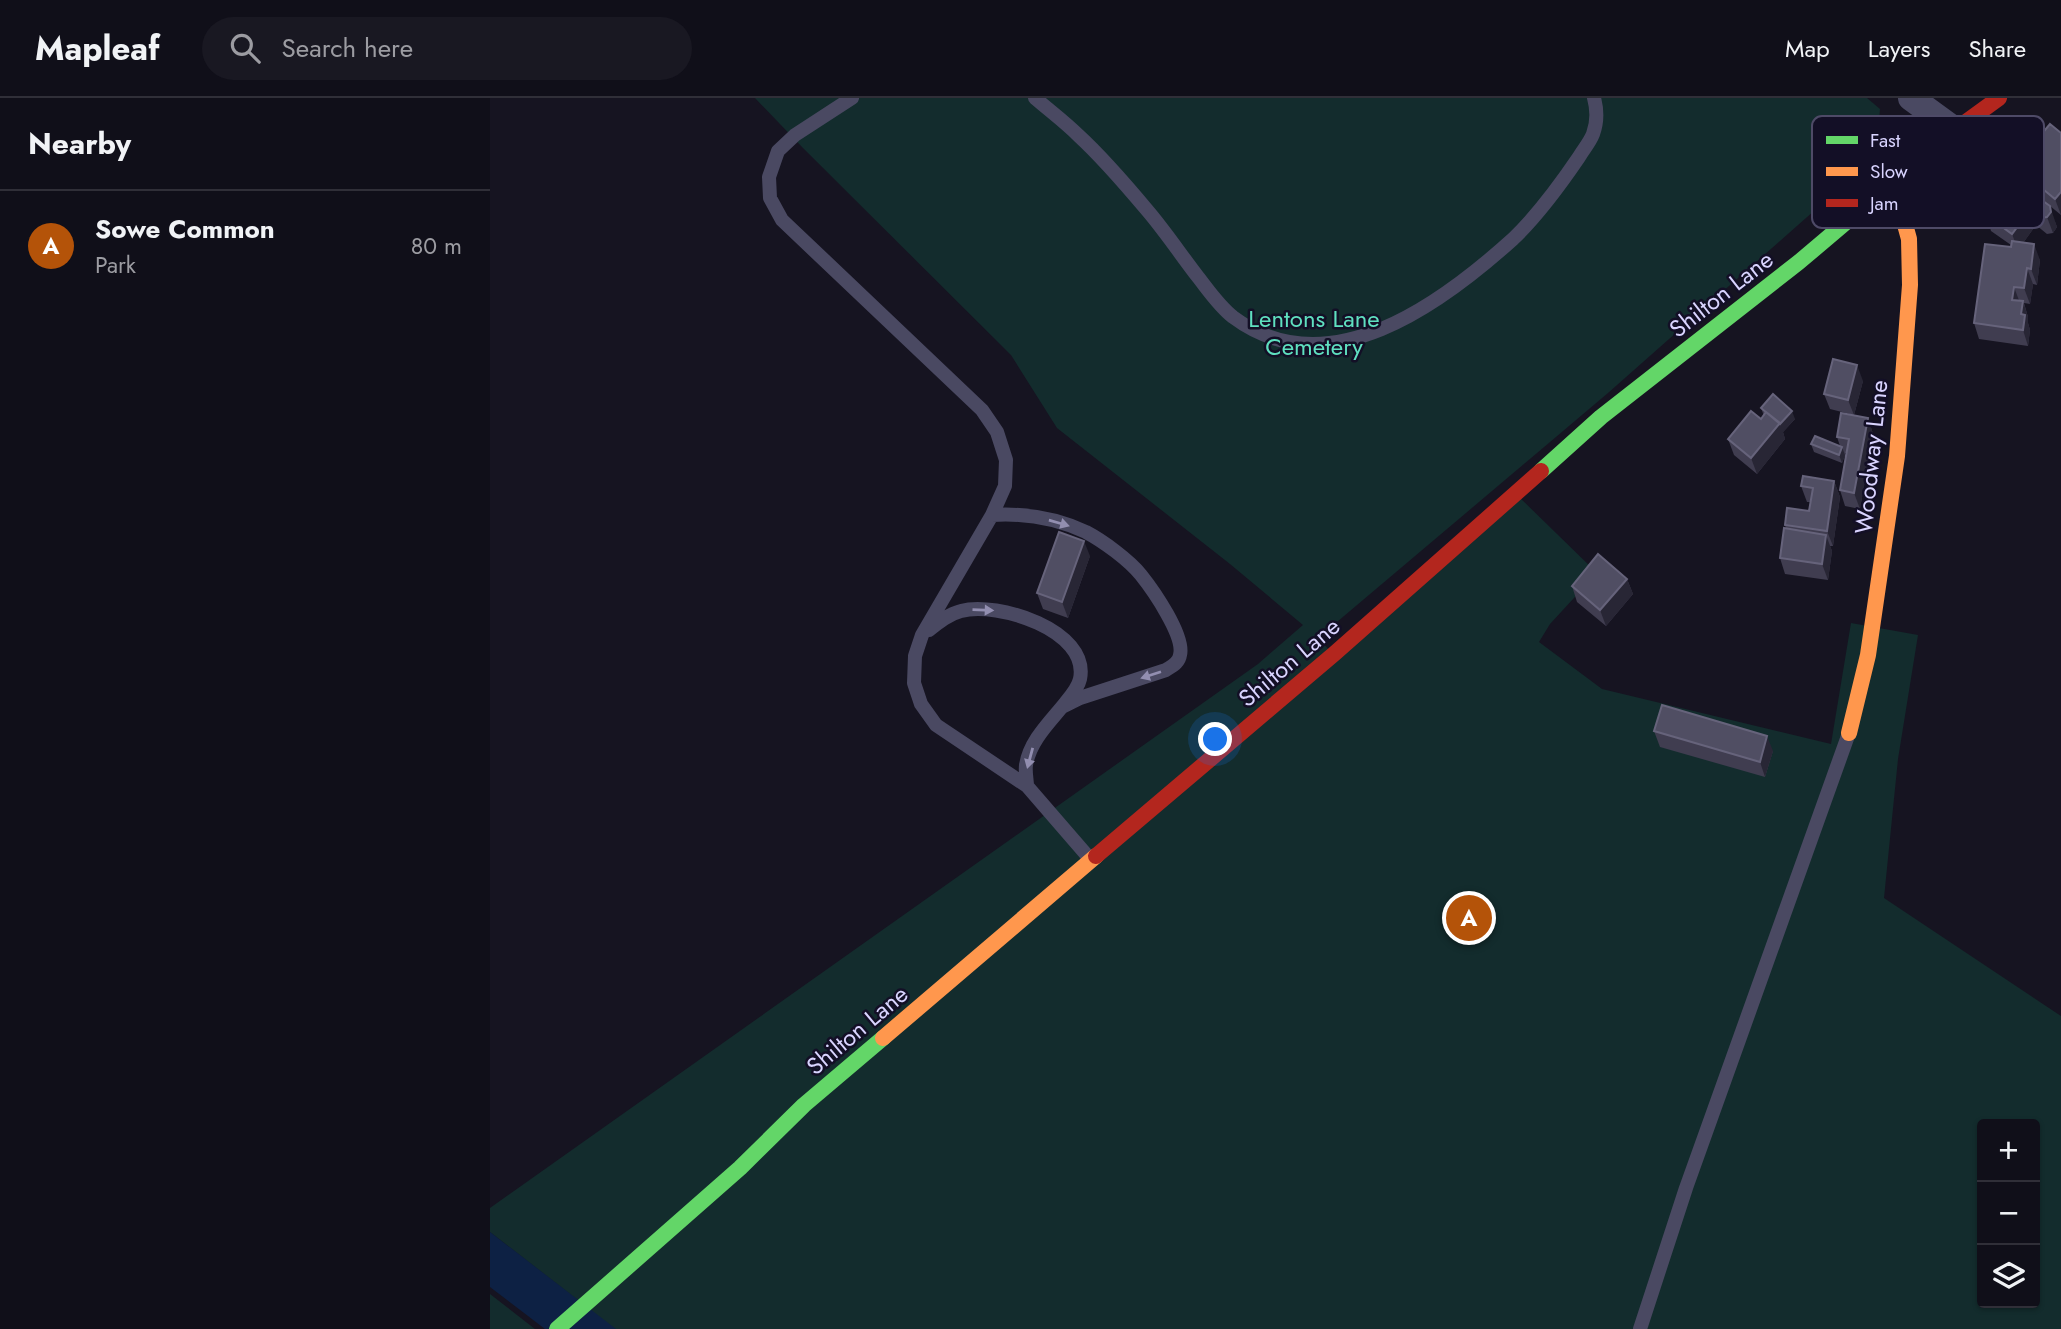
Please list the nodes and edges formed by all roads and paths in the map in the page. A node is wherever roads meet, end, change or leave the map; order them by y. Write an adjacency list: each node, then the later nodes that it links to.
1 (852, 98): 10 (lane)
2 (1035, 98): 3 (lane)
3 (1594, 98)
4 (1911, 98): 6 (street)
5 (1998, 98): 7 (street, Shilton Lane)
6 (1936, 116)
7 (1974, 116)
8 (1840, 228): 15 (street, Shilton Lane)
9 (1906, 228): 13 (street, Woodway Lane)
10 (992, 515): 11 (lane); 12 (lane, one-way to 12)
11 (922, 635): 12 (lane, one-way to 12); 14 (lane)
12 (1062, 706): 14 (lane, one-way to 14)
13 (1849, 733): 17 (lane)
14 (1027, 786): 15 (lane)
15 (1091, 860): 16 (street, Shilton Lane)
16 (556, 1329)
17 (1640, 1329)

